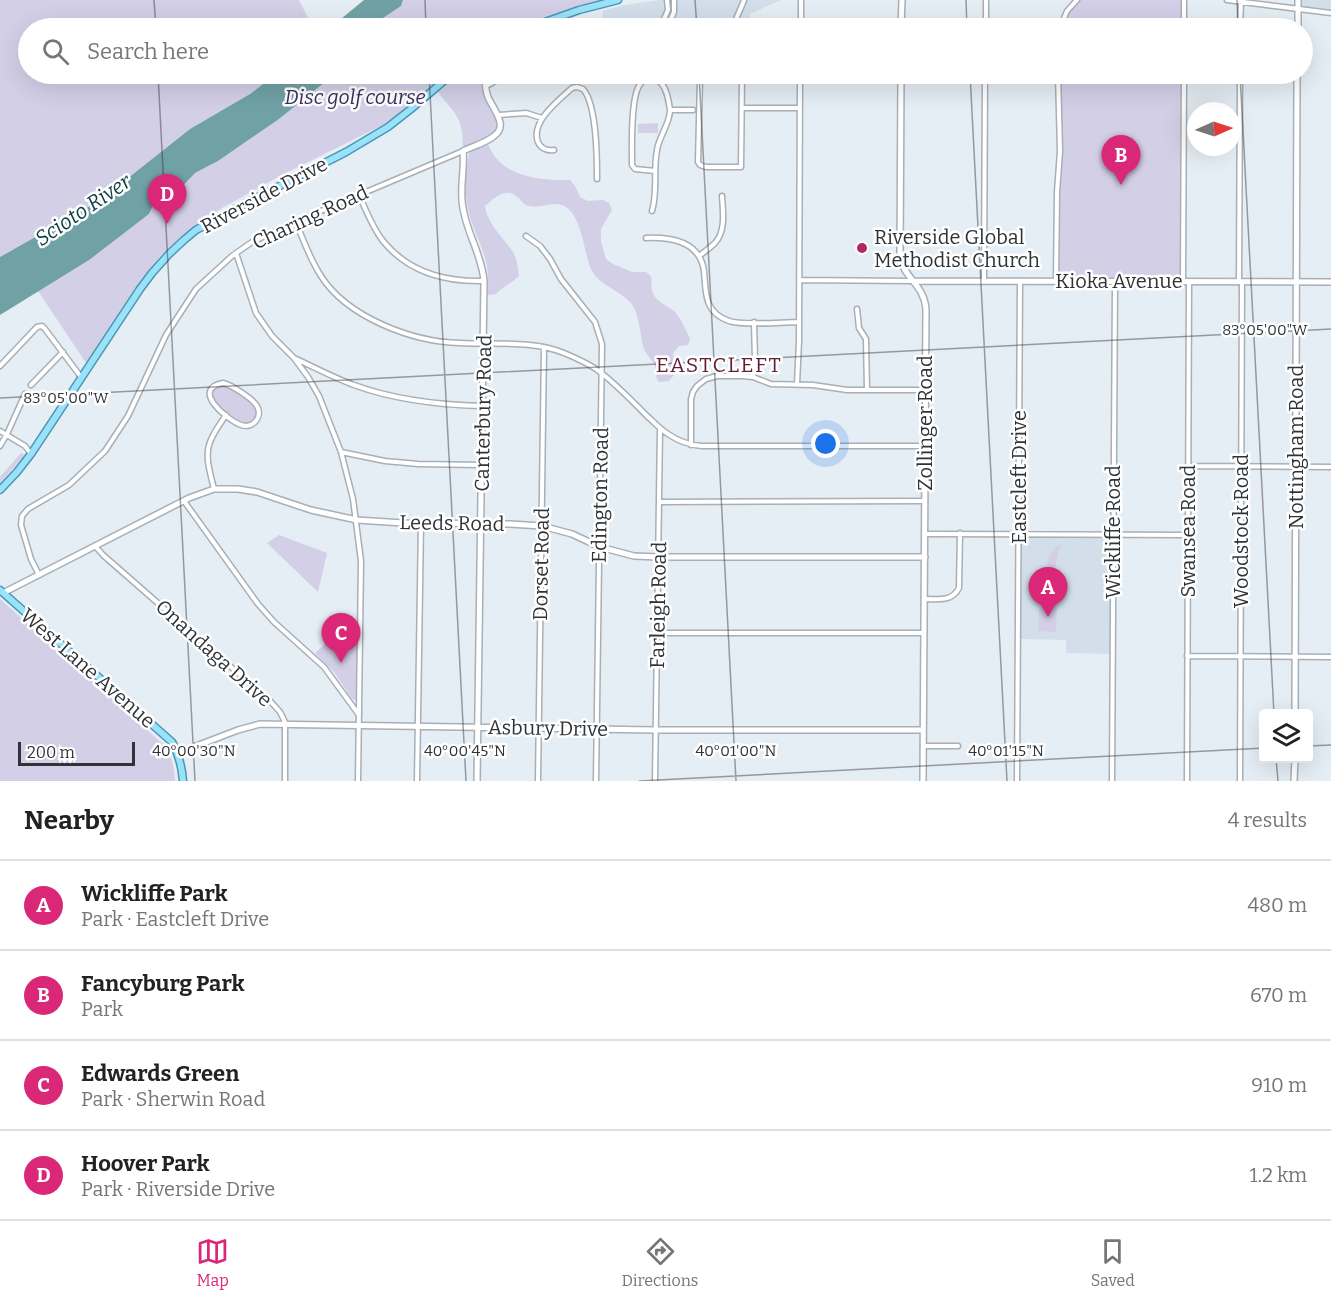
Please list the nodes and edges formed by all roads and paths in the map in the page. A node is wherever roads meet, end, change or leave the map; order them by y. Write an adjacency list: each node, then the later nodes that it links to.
1 (618, 0): 15 (main road)
2 (667, 0): 16 (street)
3 (674, 0): 17 (street)
4 (744, 0): 18 (street)
5 (801, 0): 19 (street)
6 (902, 0): 20 (street)
7 (986, 0): 21 (street)
8 (1077, 0): 22 (street)
9 (1184, 0): 23 (street)
10 (1227, 0): 12 (street)
11 (1298, 0): 13 (street)
12 (1241, 2): 13 (street); 24 (street)
13 (1298, 9): 14 (street); 25 (street)
14 (1331, 13)
15 (556, 18)
16 (664, 18)
17 (671, 18)
18 (736, 18)
19 (801, 18)
20 (902, 18)
21 (986, 18)
22 (1064, 18)
23 (1184, 18)
24 (1240, 18)
25 (1298, 18)
26 (441, 84): 78 (main road, Riverside Drive)
27 (492, 84): 39 (street)
28 (640, 84): 48 (street)
29 (662, 84): 42 (street)
30 (699, 84): 40 (street)
31 (742, 84): 40 (street)
32 (800, 84): 41 (street)
33 (901, 84): 60 (street, Zollinger Road)
34 (985, 84): 61 (street)
35 (1058, 84): 63 (street)
36 (1184, 84): 65 (street, Swansea Road)
37 (1240, 84): 66 (street, Woodstock Road)
38 (1297, 84): 67 (street, Nottingham Road)
39 (486, 86): 44 (street)
40 (742, 108): 41 (street)
41 (800, 108): 58 (street)
42 (670, 110): 43 (street); 48 (street)
43 (693, 110)
44 (498, 115): 45 (street); 47 (street)
45 (542, 118): 46 (street); 49 (street)
46 (554, 150)
47 (463, 151): 50 (street, Charing Road); 59 (street, Canterbury Road)
48 (655, 171): 52 (street)
49 (597, 179)
50 (359, 195): 53 (street, Charing Road); 59 (street)
51 (722, 196): 57 (street)
52 (652, 211)
53 (296, 222): 56 (street, Charing Road); 72 (street)
54 (526, 236): 77 (street, Edington Road)
55 (646, 238): 57 (street)
56 (236, 253): 75 (street); 118 (street, Charing Road)
57 (699, 256): 70 (street)
58 (799, 280): 60 (street, Kioka Avenue); 71 (street)
59 (484, 281): 72 (street, Canterbury Road)
60 (913, 281): 61 (street, Kioka Avenue); 83 (street, Zollinger Road)
61 (984, 281): 62 (street, Kioka Avenue)
62 (1020, 281): 63 (street, Kioka Avenue); 111 (street, Eastcleft Drive)
63 (1056, 281): 64 (street, Kioka Avenue)
64 (1114, 282): 65 (street, Kioka Avenue); 112 (street, Wickliffe Road)
65 (1186, 282): 66 (street, Kioka Avenue); 96 (street, Swansea Road)
66 (1241, 282): 67 (street, Kioka Avenue); 97 (street, Woodstock Road)
67 (1297, 282): 68 (street, Kioka Avenue); 98 (street, Nottingham Road)
68 (1331, 282)
69 (857, 309): 82 (street)
70 (754, 322): 71 (street); 79 (street)
71 (799, 322): 80 (street)
72 (484, 344): 73 (street); 85 (street, Canterbury Road)
73 (544, 348): 77 (street); 108 (street, Dorset Road)
74 (63, 352): 76 (street); 78 (street); 81 (street)
75 (294, 358): 85 (street); 93 (street)
76 (0, 366)
77 (602, 374): 87 (street); 115 (street, Edington Road)
78 (81, 377): 94 (main road, Riverside Drive)
79 (753, 377): 80 (street); 90 (street)
80 (797, 384): 82 (street)
81 (31, 385)
82 (867, 390): 83 (street)
83 (926, 390): 92 (street, Zollinger Road)
84 (25, 394): 89 (street)
85 (483, 406): 95 (street, Canterbury Road)
86 (226, 415): 86 (street); 100 (street)
87 (660, 428): 90 (street); 104 (street, Farleigh Road)
88 (0, 430): 89 (street)
89 (7, 434): 91 (street); 94 (street)
90 (691, 445): 92 (street)
91 (0, 446)
92 (925, 446): 103 (street, Zollinger Road)
93 (341, 452): 95 (street); 105 (street)
94 (31, 454): 101 (main road, Riverside Drive)
95 (482, 465): 107 (street, Canterbury Road)
96 (1188, 466): 97 (street); 113 (street, Swansea Road)
97 (1241, 466): 98 (street); 124 (street, Woodstock Road)
98 (1296, 466): 99 (street); 125 (street, Nottingham Road)
99 (1331, 466)
100 (214, 489): 102 (street, Leeds Road); 105 (street, Leeds Road)
101 (0, 490)
102 (184, 501): 114 (street, Leeds Road); 128 (street)
103 (925, 501): 104 (street); 110 (street, Zollinger Road)
104 (659, 502): 116 (street, Farleigh Road)
105 (357, 520): 106 (street, Leeds Road); 128 (street)
106 (420, 523): 107 (street, Leeds Road); 131 (street)
107 (481, 524): 108 (street, Leeds Road); 132 (street, Canterbury Road)
108 (542, 526): 115 (street, Leeds Road); 133 (street, Dorset Road)
109 (960, 533): 110 (street); 111 (street); 120 (street)
110 (925, 534): 117 (street, Zollinger Road)
111 (1018, 534): 112 (street); 150 (street, Eastcleft Drive)
112 (1113, 534): 113 (street); 151 (street, Wickliffe Road)
113 (1187, 535): 123 (street, Swansea Road)
114 (95, 546): 118 (street, Leeds Road); 129 (street, Onandaga Drive)
115 (600, 547): 116 (street, Leeds Road); 134 (street, Edington Road)
116 (658, 557): 117 (street, Leeds Road); 121 (street, Farleigh Road)
117 (925, 557): 120 (street, Zollinger Road)
118 (39, 575): 119 (street, Leeds Road)
119 (2, 592): 139 (main road, West Lane Avenue)
120 (924, 599): 122 (street, Zollinger Road)
121 (657, 633): 122 (street); 135 (street, Farleigh Road)
122 (924, 633): 136 (street, Zollinger Road)
123 (1187, 656): 124 (street); 152 (street, Swansea Road)
124 (1241, 656): 125 (street); 153 (street, Woodstock Road)
125 (1295, 656): 126 (street); 127 (street, Nottingham Road)
126 (1331, 657)
127 (1295, 709)
128 (359, 716): 130 (street)
129 (285, 724): 130 (street, Asbury Drive); 139 (street, Asbury Drive); 142 (street, Onandaga Drive)
130 (359, 726): 131 (street, Asbury Drive); 143 (street)
131 (417, 726): 132 (street, Asbury Drive); 144 (street)
132 (478, 727): 133 (street, Asbury Drive); 145 (street, Canterbury Road)
133 (538, 728): 134 (street, Asbury Drive); 146 (street, Dorset Road)
134 (597, 729): 135 (street, Asbury Drive); 147 (street, Edington Road)
135 (656, 730): 136 (street, Asbury Drive); 148 (street, Farleigh Road)
136 (923, 730): 137 (street, Zollinger Road)
137 (923, 746): 138 (street); 149 (street, Zollinger Road)
138 (958, 746)
139 (178, 753): 141 (main road, West Lane Avenue)
140 (1294, 763): 154 (street)
141 (183, 781)
142 (285, 781)
143 (358, 781)
144 (417, 781)
145 (477, 781)
146 (538, 781)
147 (596, 781)
148 (655, 781)
149 (922, 781)
150 (1017, 781)
151 (1112, 781)
152 (1187, 781)
153 (1240, 781)
154 (1294, 781)

